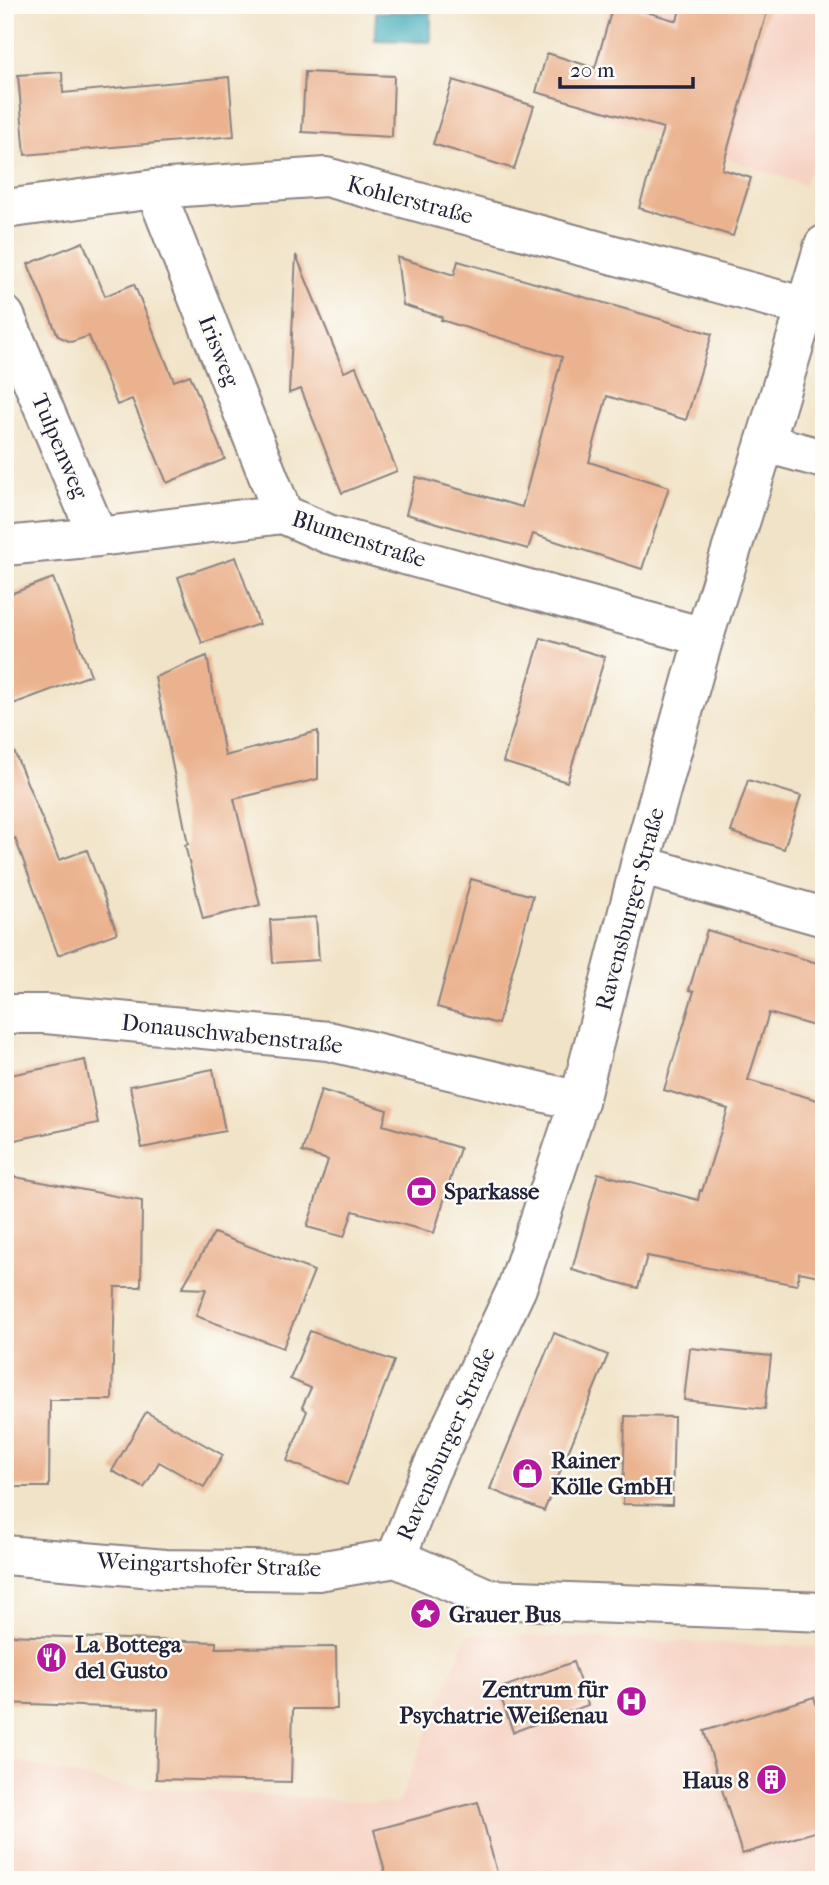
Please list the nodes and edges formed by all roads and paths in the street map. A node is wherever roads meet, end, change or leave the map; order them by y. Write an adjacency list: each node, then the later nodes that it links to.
1 (155, 189): 2 (street, Kohlerstraße); 4 (street, Kohlerstraße); 8 (street, Irisweg)
2 (5, 209)
3 (824, 245): 4 (street, Ravensburger Straße)
4 (806, 307): 6 (street, Ravensburger Straße)
5 (5, 316): 9 (street, Tulpenweg)
6 (765, 443): 7 (street); 11 (street, Ravensburger Straße)
7 (824, 458)
8 (283, 514): 9 (street, Blumenstraße); 11 (street, Blumenstraße)
9 (98, 537): 10 (street, Blumenstraße)
10 (5, 546)
11 (705, 638): 12 (street, Ravensburger Straße)
12 (640, 864): 13 (street); 15 (street, Ravensburger Straße)
13 (824, 917)
14 (5, 1014): 15 (street, Donauschwabenstraße)
15 (579, 1101): 17 (street, Ravensburger Straße)
16 (5, 1555): 17 (street, Weingartshofer Straße)
17 (396, 1558): 18 (street)
18 (824, 1612)

